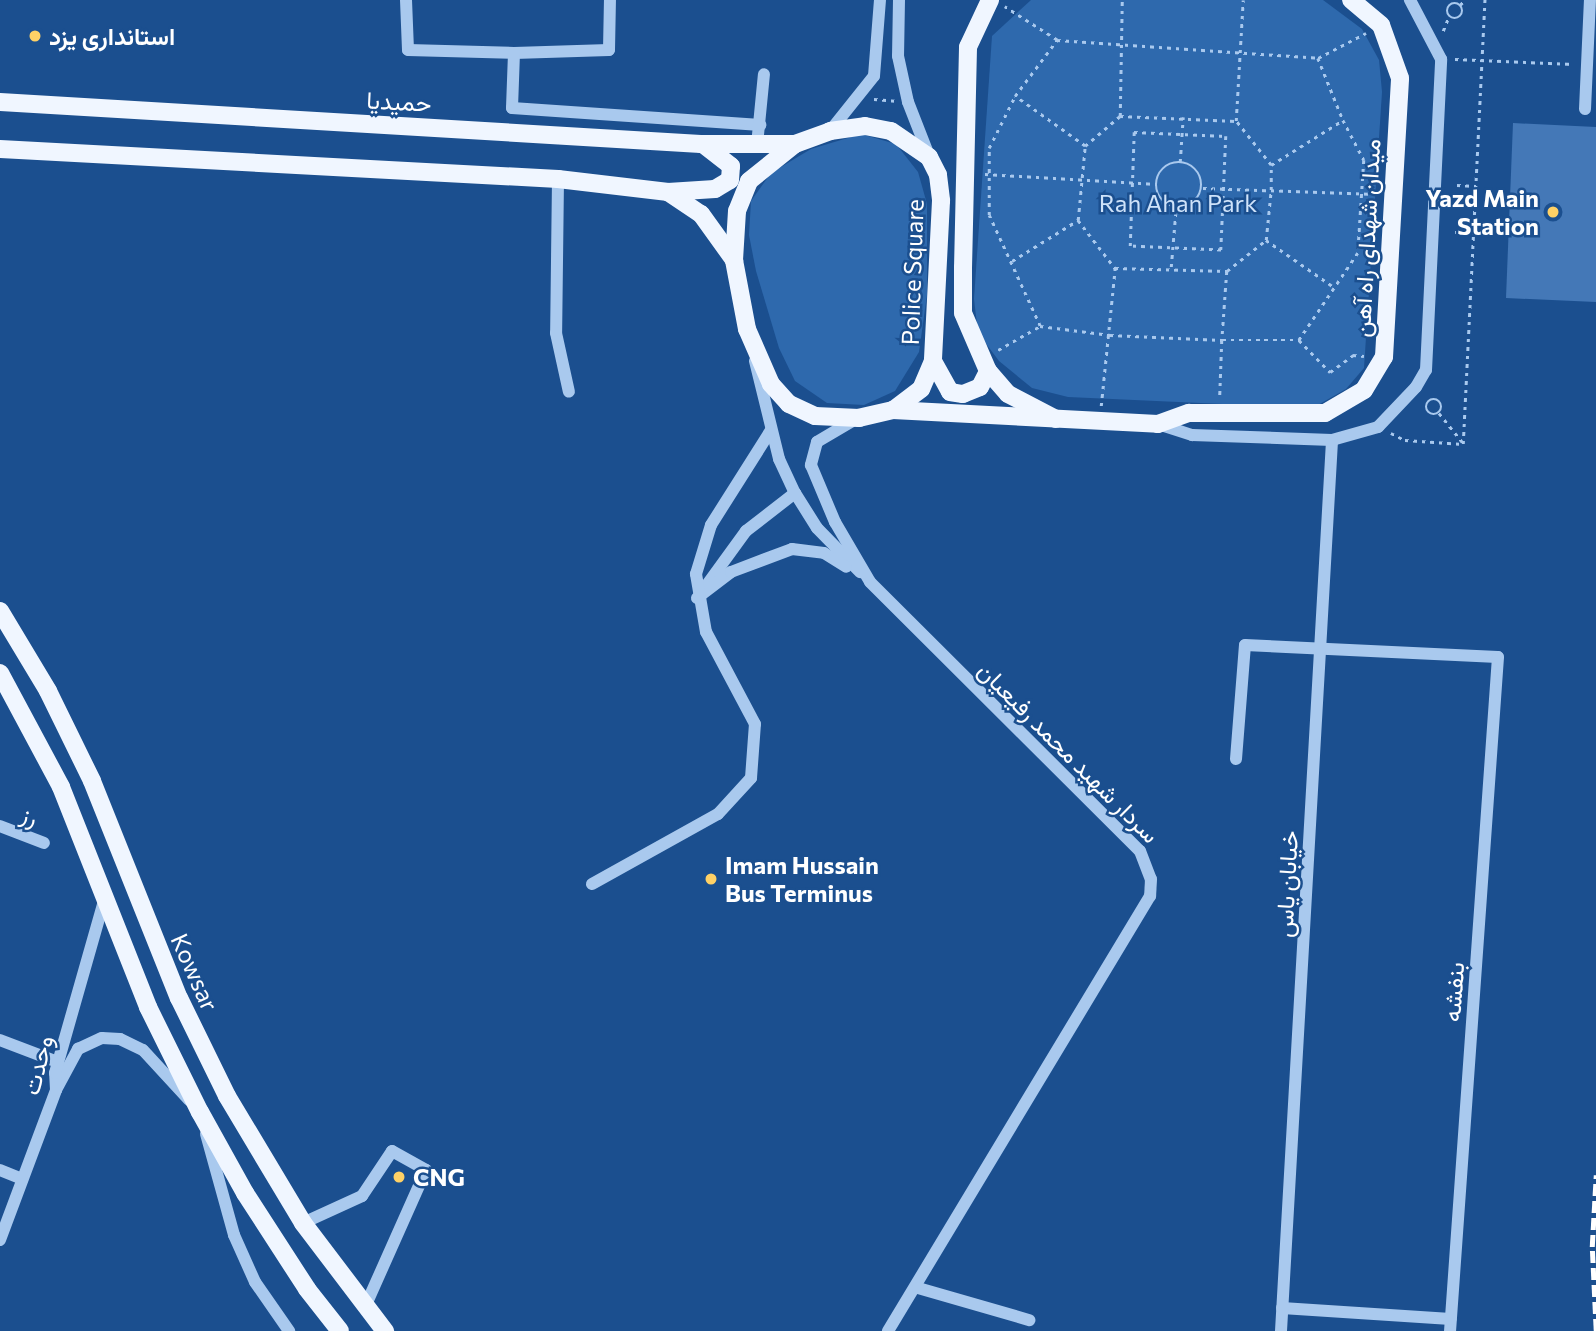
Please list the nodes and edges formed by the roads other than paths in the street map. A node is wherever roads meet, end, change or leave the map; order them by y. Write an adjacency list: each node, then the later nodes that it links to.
1 (406, 0): 9 (street)
2 (610, 0): 9 (street)
3 (880, 0): 14 (street)
4 (899, 0): 19 (street)
5 (1351, 0): 30 (main road, میدان شهدای راه آهن)
6 (1410, 0): 32 (street)
7 (1590, 0): 12 (street)
8 (997, 3): 25 (main road)
9 (514, 53): 13 (street)
10 (764, 74): 13 (street)
11 (0, 102): 15 (main road, حمیدیا)
12 (1585, 109)
13 (760, 125): 17 (street)
14 (830, 131): 16 (main road, Police Square); 19 (main road, Police Square)
15 (701, 144): 17 (main road, حمیدیا); 21 (main road)
16 (795, 144): 17 (main road, حمیدیا); 22 (main road, Police Square)
17 (757, 145)
18 (0, 149): 20 (main road)
19 (929, 157): 24 (main road, Police Square)
20 (558, 180): 21 (main road); 26 (street)
21 (668, 192): 22 (main road)
22 (734, 260): 23 (main road, Police Square)
23 (747, 329): 28 (main road, Police Square); 31 (street)
24 (933, 361): 25 (main road); 27 (main road, Police Square)
25 (985, 365): 29 (main road)
26 (569, 392)
27 (893, 410): 28 (main road, Police Square); 29 (main road, میدان شهدای راه آهن)
28 (859, 418): 34 (street, سردار شهید محمد رفیعیان)
29 (1063, 422): 30 (main road, میدان شهدای راه آهن)
30 (1158, 424): 32 (street)
31 (771, 430): 33 (street); 35 (street)
32 (1332, 440): 37 (street, خیابان یاس)
33 (795, 492): 34 (street); 35 (street)
34 (870, 582): 35 (street); 52 (street, سردار شهید محمد رفیعیان)
35 (697, 598): 42 (street)
36 (0, 611): 50 (main road, Kowsar)
37 (1320, 647): 39 (street); 54 (street, خیابان یاس); 56 (street, بنفشه)
38 (0, 674): 43 (main road)
39 (1236, 759)
40 (0, 826): 41 (street, رز)
41 (44, 844)
42 (592, 884)
43 (105, 897): 45 (street, وحدت); 47 (main road)
44 (0, 1040): 45 (street)
45 (58, 1062): 46 (street, وحدت)
46 (56, 1090): 47 (street); 49 (street, وحدت)
47 (200, 1112): 57 (street); 58 (main road)
48 (0, 1170): 49 (street)
49 (22, 1179): 51 (street, وحدت)
50 (303, 1223): 53 (main road, Kowsar); 53 (street)
51 (0, 1240)
52 (918, 1288): 55 (street); 60 (street, سردار شهید محمد رفیعیان)
53 (365, 1307): 59 (main road, Kowsar)
54 (1282, 1308): 56 (street); 61 (street, خیابان یاس)
55 (1029, 1320)
56 (1451, 1325)
57 (289, 1331)
58 (340, 1331)
59 (385, 1331)
60 (888, 1331)
61 (1281, 1331)

